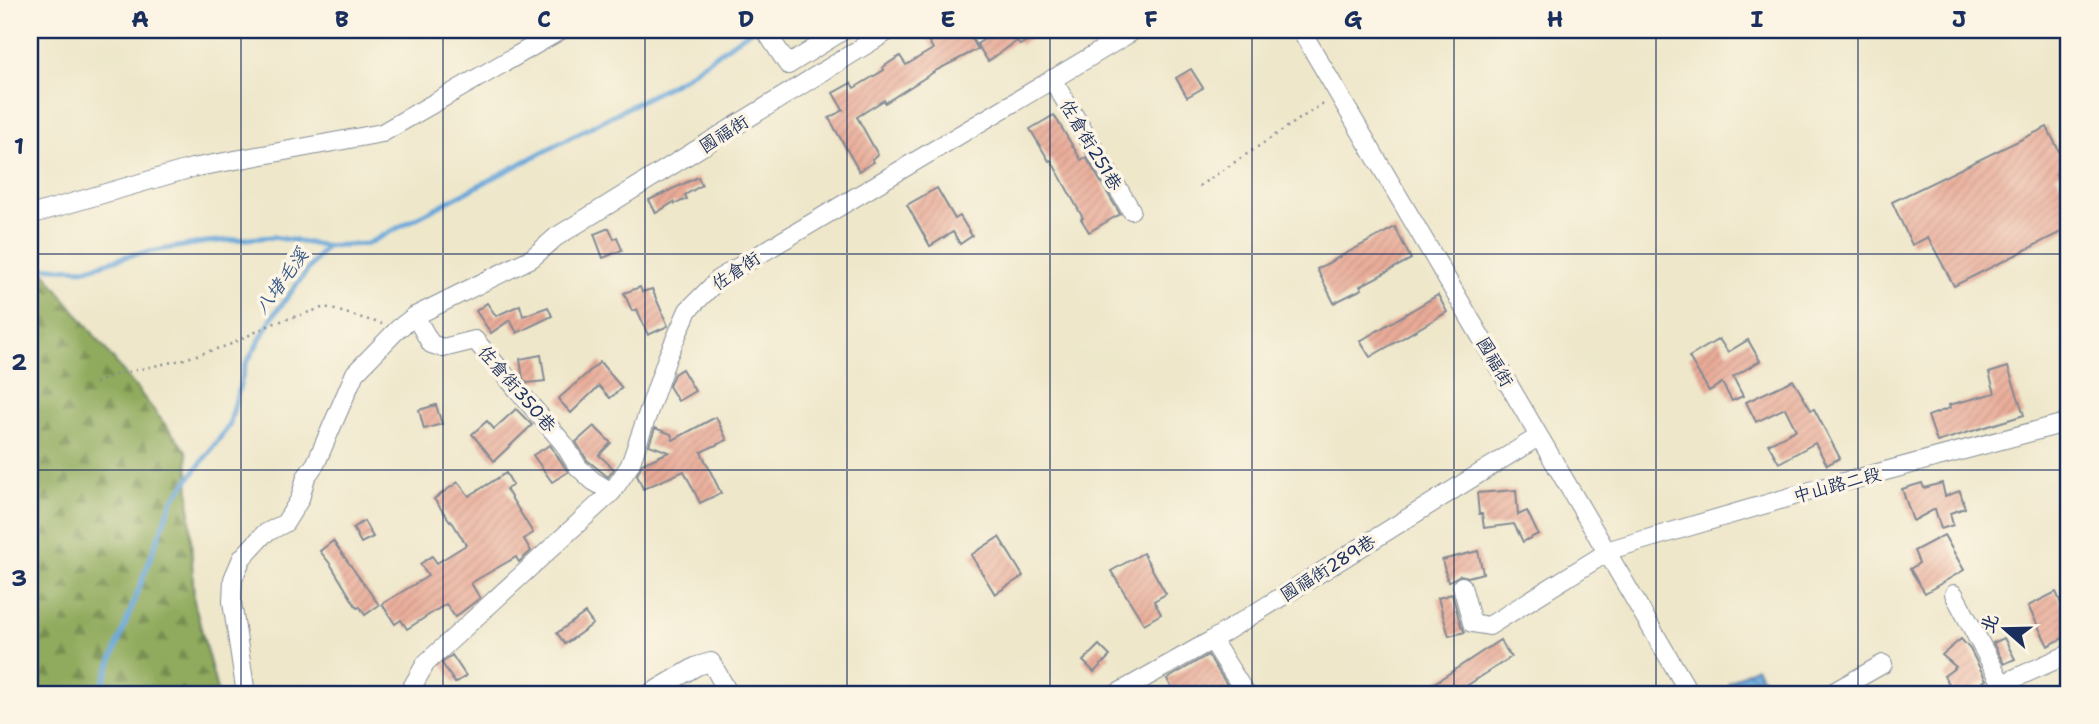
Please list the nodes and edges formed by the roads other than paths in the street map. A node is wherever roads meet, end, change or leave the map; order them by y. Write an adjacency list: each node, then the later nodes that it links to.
1 (561, 30): 9 (street)
2 (765, 30): 3 (street)
3 (844, 30)
4 (890, 30): 10 (street, 國福街)
5 (1135, 30): 7 (street, 佐倉街)
6 (1301, 30): 12 (street, 國福街)
7 (1052, 79): 8 (street, 佐倉街251巷); 13 (street, 佐倉街)
8 (1131, 210)
9 (30, 215)
10 (415, 316): 13 (street, 佐倉街350巷); 22 (street, 國福街)
11 (2069, 422): 14 (street, 中山路二段)
12 (1538, 437): 14 (street, 國福街); 17 (street, 國福街289巷)
13 (612, 492): 23 (street, 佐倉街)
14 (1606, 552): 15 (street, 中山路二段); 27 (street, 國福街)
15 (1462, 586)
16 (1954, 594): 20 (street)
17 (1212, 640): 25 (street, 國福街289巷); 26 (street)
18 (2069, 654): 20 (street)
19 (1882, 664): 28 (street)
20 (2000, 689)
21 (661, 692): 24 (street)
22 (246, 694)
23 (408, 694)
24 (729, 694)
25 (1116, 694)
26 (1246, 694)
27 (1690, 694)
28 (1830, 694)

